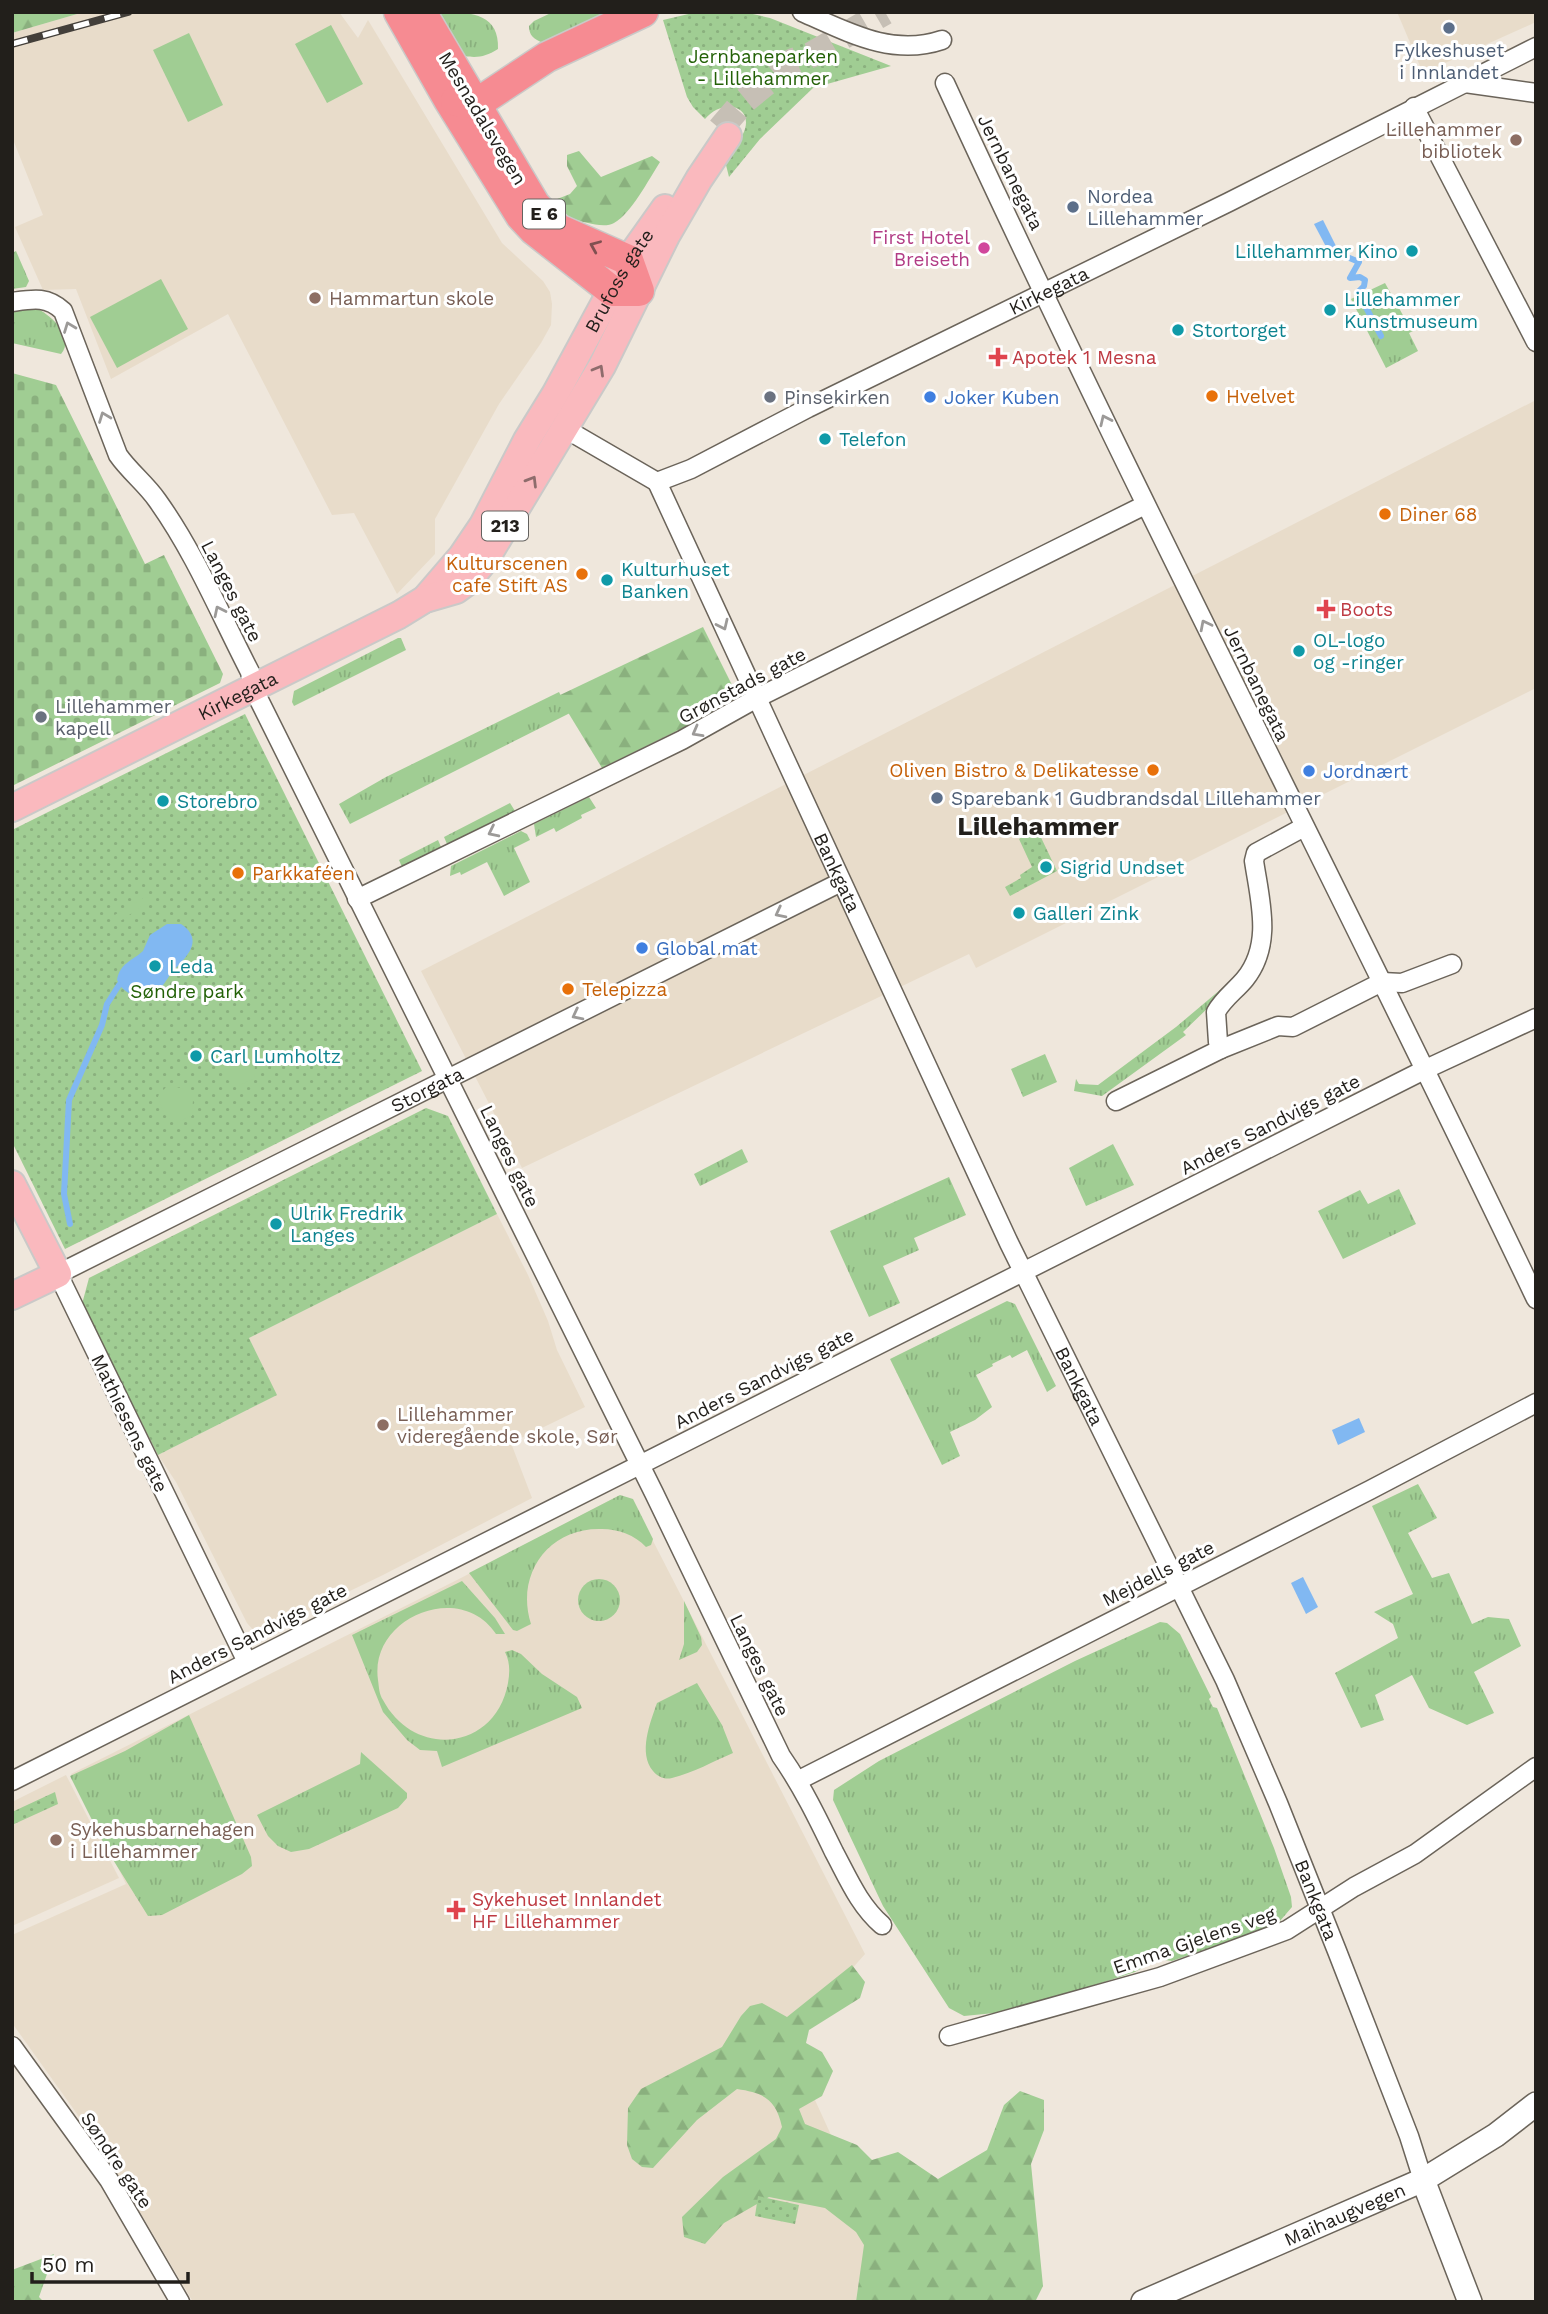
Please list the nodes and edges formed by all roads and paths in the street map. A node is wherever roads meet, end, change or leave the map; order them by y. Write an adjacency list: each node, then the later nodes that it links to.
1 (399, 12): 10 (highway, Mesnadalsvegen / E 6)
2 (421, 12): 10 (highway, Mesnadalsvegen / E 6)
3 (643, 12): 10 (highway)
4 (802, 12): 5 (street)
5 (942, 40)
6 (1536, 47): 8 (street, Kirkegata)
7 (945, 83): 14 (street, Jernbanegata)
8 (1465, 83): 9 (street); 11 (street, Kirkegata)
9 (1536, 93)
10 (462, 94): 12 (highway, Mesnadalsvegen / E 6, one-way to 10); 13 (highway, Mesnadalsvegen / E 6)
11 (1414, 107): 14 (street, Kirkegata); 16 (street)
12 (628, 260): 13 (highway); 13 (main road, Brufoss gate / 213)
13 (625, 291): 17 (main road, Brufoss gate / 213); 18 (main road, 213, one-way to 13)
14 (1044, 292): 20 (street, Kirkegata); 21 (street, Jernbanegata, one-way to 14)
15 (12, 302): 23 (street, Langes gate, one-way to 15)
16 (1536, 342)
17 (556, 393): 18 (main road); 19 (main road, 213)
18 (564, 428): 19 (main road); 20 (street); 22 (main road, 213, one-way to 18)
19 (527, 440): 22 (main road, 213)
20 (657, 482): 24 (street, Bankgata, one-way to 24)
21 (1145, 505): 24 (street, Grønstads gate); 26 (street, Jernbanegata, one-way to 21)
22 (425, 599): 23 (main road, Kirkegata / 213)
23 (253, 688): 25 (main road, Kirkegata / 213); 28 (street, Langes gate)
24 (757, 698): 27 (street, Bankgata); 28 (street, Grønstads gate, one-way to 28)
25 (12, 808)
26 (1304, 827): 30 (street, Jernbanegata); 32 (street)
27 (841, 882): 34 (street, Storgata, one-way to 34); 37 (street, Bankgata)
28 (357, 899): 34 (street, Langes gate)
29 (1452, 964): 30 (street)
30 (1382, 982): 32 (street); 33 (street, Jernbanegata)
31 (1536, 1018): 33 (street, Anders Sandvigs gate)
32 (1221, 1049): 35 (street)
33 (1426, 1069): 37 (street, Anders Sandvigs gate); 40 (street, Jernbanegata)
34 (449, 1079): 38 (street, Storgata); 42 (street, Langes gate)
35 (1116, 1101)
36 (12, 1184): 38 (main road, Mathiesens gate)
37 (1023, 1272): 42 (street, Anders Sandvigs gate); 43 (street, Bankgata)
38 (58, 1274): 39 (main road, Storgata); 44 (street, Mathiesens gate)
39 (12, 1296)
40 (1536, 1299)
41 (1536, 1403): 43 (street, Mejdells gate)
42 (639, 1464): 44 (street, Anders Sandvigs gate); 46 (street, Langes gate)
43 (1178, 1586): 46 (street, Mejdells gate); 48 (street, Bankgata)
44 (247, 1662): 47 (street, Anders Sandvigs gate)
45 (1536, 1766): 48 (street, Emma Gjelens veg)
46 (799, 1780): 49 (street, Langes gate)
47 (12, 1781)
48 (1321, 1910): 50 (street, Emma Gjelens veg); 53 (street, Bankgata)
49 (882, 1925)
50 (948, 2036)
51 (12, 2046): 54 (street, Søndre gate)
52 (1536, 2104): 53 (street, Maihaugvegen)
53 (1423, 2180): 55 (street, Maihaugvegen); 56 (street, Bankgata)
54 (180, 2302)
55 (1143, 2302)
56 (1470, 2302)

